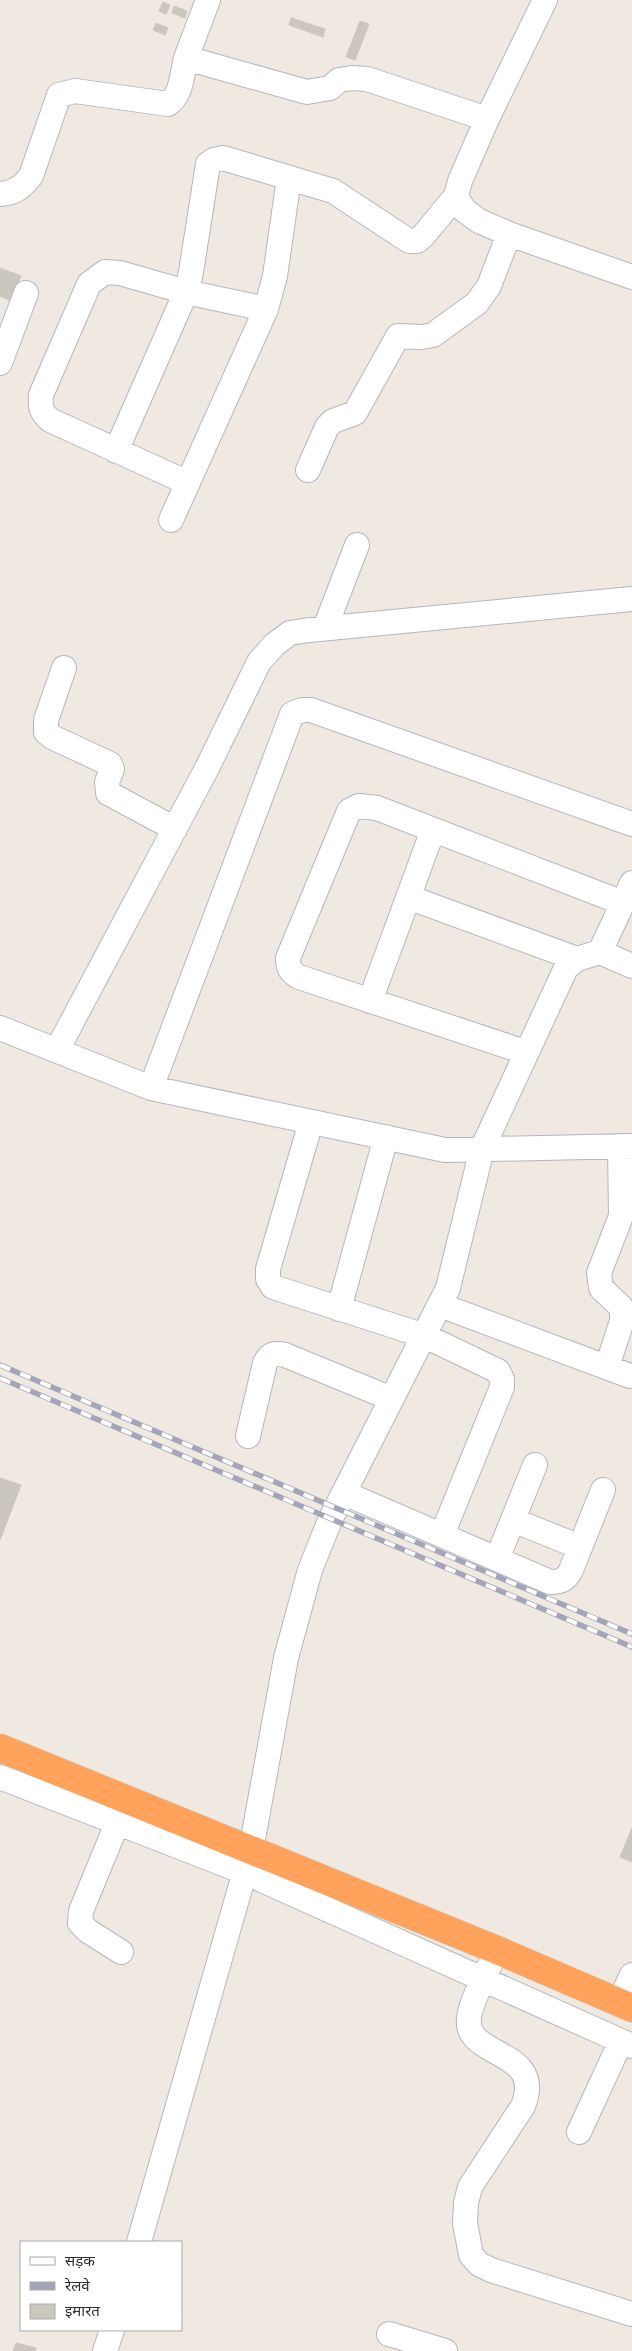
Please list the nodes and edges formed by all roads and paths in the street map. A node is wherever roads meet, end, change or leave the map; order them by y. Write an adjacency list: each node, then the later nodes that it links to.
1 (208, 0): 3 (street)
2 (545, 0): 4 (street)
3 (186, 58): 4 (street); 6 (street)
4 (487, 119): 7 (street)
5 (289, 178): 7 (street); 10 (street); 12 (street)
6 (0, 194)
7 (456, 196): 8 (street)
8 (510, 234): 9 (street); 15 (street)
9 (632, 277)
10 (186, 292): 12 (street); 14 (street); 14 (street)
11 (26, 293): 13 (street)
12 (266, 310): 16 (street)
13 (0, 363)
14 (116, 451): 16 (street)
15 (308, 470)
16 (188, 483): 17 (street)
17 (171, 520)
18 (357, 546): 20 (street)
19 (632, 599): 20 (street)
20 (325, 628): 23 (street)
21 (64, 668): 23 (street)
22 (632, 824): 34 (street)
23 (175, 829): 32 (street)
24 (433, 830): 25 (street); 26 (street); 30 (street)
25 (627, 893): 27 (street)
26 (408, 897): 28 (street); 30 (street)
27 (600, 952): 28 (street); 29 (street)
28 (577, 959): 33 (street)
29 (632, 966)
30 (370, 1001): 33 (street)
31 (0, 1028): 32 (street)
32 (58, 1050): 34 (street)
33 (525, 1052): 38 (street)
34 (151, 1088): 35 (street)
35 (311, 1122): 36 (street); 40 (street)
36 (386, 1137): 38 (street); 40 (street)
37 (626, 1146): 38 (street); 42 (street)
38 (482, 1149): 39 (street)
39 (440, 1305): 41 (street); 42 (street)
40 (339, 1309): 41 (street)
41 (425, 1336): 44 (street); 50 (street)
42 (607, 1367): 43 (street)
43 (630, 1376)
44 (392, 1399): 45 (street); 48 (street)
45 (248, 1436)
46 (535, 1465): 49 (street)
47 (603, 1490): 51 (street)
48 (344, 1493): 50 (street); 56 (street)
49 (513, 1520): 51 (street); 52 (street)
50 (442, 1535): 52 (street)
51 (580, 1547): 52 (street)
52 (497, 1559)
53 (0, 1748): 55 (highway)
54 (0, 1777): 55 (street)
55 (121, 1812): 56 (highway); 58 (street)
56 (248, 1861): 57 (highway); 60 (street); 64 (street)
57 (497, 1950): 60 (street); 61 (highway)
58 (121, 1952)
59 (632, 1975): 61 (street)
60 (484, 1980): 62 (street); 65 (street)
61 (626, 2005)
62 (626, 2043): 63 (street)
63 (579, 2132)
64 (139, 2241)
65 (632, 2314)
66 (112, 2331): 68 (street)
67 (389, 2334): 69 (street)
68 (105, 2351)
69 (445, 2351)

